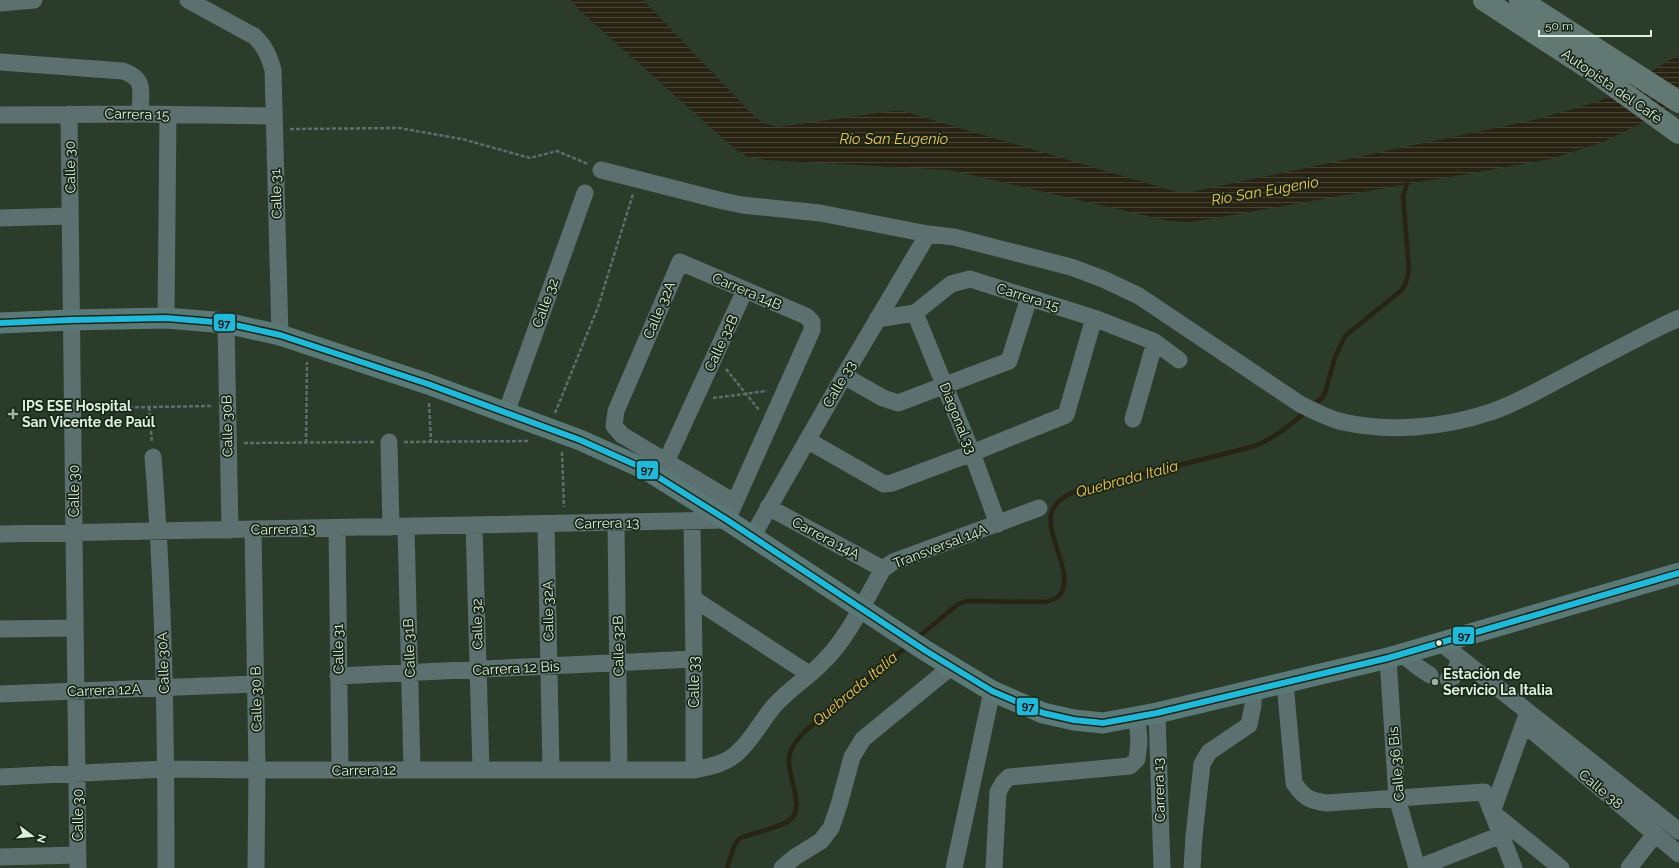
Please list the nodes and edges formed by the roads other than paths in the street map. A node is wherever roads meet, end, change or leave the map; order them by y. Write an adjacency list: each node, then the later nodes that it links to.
1 (34, 0): 5 (street)
2 (188, 0): 12 (street, Calle 31)
3 (1484, 0): 13 (highway, Autopista del Café)
4 (1520, 0): 7 (highway, Autopista del Café)
5 (0, 3)
6 (0, 62): 9 (street)
7 (1679, 102)
8 (70, 114): 9 (street, Carrera 15); 11 (street, Carrera 15); 16 (street, Calle 30)
9 (140, 114): 10 (street, Carrera 15)
10 (168, 114): 12 (street, Carrera 15); 23 (street)
11 (0, 115)
12 (274, 123): 30 (street, Calle 31)
13 (1678, 132)
14 (601, 170): 18 (street)
15 (585, 193): 35 (street, Calle 32)
16 (70, 216): 17 (street); 27 (street, Calle 30)
17 (0, 218)
18 (928, 234): 25 (street); 26 (street, Calle 33)
19 (680, 262): 20 (street, Carrera 14B); 41 (street, Calle 32A)
20 (745, 290): 41 (street, Calle 32B); 44 (street, Carrera 14B)
21 (1029, 298): 22 (street, Carrera 15); 24 (street, Carrera 15); 34 (street)
22 (916, 313): 26 (street); 34 (street, Diagonal 33)
23 (166, 318): 27 (main road); 29 (main road)
24 (1094, 318): 31 (street, Carrera 15); 39 (street)
25 (1679, 318)
26 (877, 319): 33 (street, Calle 33)
27 (71, 320): 28 (main road); 55 (street, Calle 30)
28 (0, 323)
29 (226, 323): 30 (main road); 53 (street, Calle 30B)
30 (280, 335): 35 (main road)
31 (1155, 342): 32 (street, Carrera 15); 36 (street)
32 (1179, 360)
33 (844, 376): 34 (street); 37 (street, Calle 33)
34 (944, 386): 39 (street, Diagonal 33)
35 (506, 413): 44 (main road)
36 (1133, 419)
37 (807, 440): 39 (street); 42 (street, Calle 33)
38 (389, 442): 50 (street, Calle 31B)
39 (972, 453): 48 (street, Diagonal 33)
40 (153, 457): 54 (street, Calle 30A)
41 (666, 462): 44 (street)
42 (768, 507): 57 (street, Calle 33); 58 (street, Carrera 14A)
43 (1039, 508): 48 (street, Transversal 14A)
44 (731, 511): 45 (street, Carrera 13); 57 (main road)
45 (692, 522): 46 (street, Carrera 13); 60 (street, Calle 33)
46 (616, 523): 47 (street, Carrera 13); 68 (street, Calle 32B)
47 (546, 524): 49 (street, Carrera 13); 69 (street, Calle 32A)
48 (998, 524): 58 (street, Transversal 14A)
49 (474, 525): 50 (street, Carrera 13); 71 (street, Calle 32)
50 (398, 527): 51 (street, Carrera 13); 72 (street, Calle 31B)
51 (337, 528): 52 (street, Carrera 13); 75 (street, Calle 31)
52 (253, 529): 53 (street, Carrera 13); 78 (street, Calle 30 B)
53 (230, 530): 54 (street, Carrera 13)
54 (159, 531): 55 (street, Carrera 13); 79 (street, Calle 30A)
55 (74, 532): 56 (street, Carrera 13); 62 (street, Calle 30)
56 (0, 534)
57 (752, 537): 61 (main road)
58 (883, 569): 61 (street)
59 (1679, 573): 64 (main road)
60 (694, 599): 67 (street, Calle 33); 73 (street)
61 (860, 608): 70 (main road); 73 (street)
62 (75, 628): 63 (street); 81 (street, Calle 30)
63 (0, 629)
64 (1441, 643): 65 (main road); 66 (street)
65 (1395, 656): 74 (street); 77 (main road); 96 (street, Calle 36 Bis)
66 (1460, 658): 76 (street); 85 (street)
67 (694, 659): 68 (street, Carrera 12 Bis); 93 (street, Calle 33)
68 (618, 663): 69 (street, Carrera 12 Bis); 92 (street, Calle 32B)
69 (549, 666): 71 (street, Carrera 12 Bis); 91 (street, Calle 32A)
70 (951, 666): 82 (main road); 106 (street)
71 (478, 669): 72 (street, Carrera 12 Bis); 90 (street, Calle 32)
72 (410, 673): 75 (street, Carrera 12 Bis); 87 (street, Calle 31B)
73 (809, 674): 93 (street, Carrera 12)
74 (1430, 674)
75 (338, 676): 89 (street, Calle 31)
76 (1448, 679)
77 (1285, 683): 80 (main road); 96 (street)
78 (256, 684): 79 (street, Carrera 12A); 88 (street, Calle 30 B)
79 (163, 688): 81 (street, Carrera 12A); 86 (street, Calle 30A)
80 (1253, 689): 84 (main road); 110 (street)
81 (76, 691): 83 (street, Carrera 12A); 94 (street, Calle 30)
82 (992, 691): 84 (main road); 107 (street)
83 (0, 694)
84 (1147, 715): 108 (street); 109 (street, Carrera 13)
85 (1526, 718): 97 (street); 98 (street); 99 (street, Calle 38)
86 (166, 768): 88 (street, Carrera 12); 94 (street, Carrera 12); 104 (street, Calle 30A)
87 (412, 769): 89 (street, Carrera 12); 90 (street, Carrera 12)
88 (257, 770): 89 (street, Carrera 12); 105 (street, Calle 30 B)
89 (340, 770)
90 (481, 770): 91 (street, Carrera 12)
91 (551, 770): 92 (street, Carrera 12)
92 (619, 770): 93 (street, Carrera 12)
93 (694, 770)
94 (78, 772): 95 (street, Carrera 12); 103 (street, Calle 30)
95 (0, 777)
96 (1398, 798): 97 (street); 111 (street, Calle 36 Bis)
97 (1492, 812): 100 (street); 113 (street)
98 (1679, 831)
99 (1655, 834): 101 (street, Calle 38); 114 (street)
100 (1501, 835): 111 (street); 112 (street)
101 (1679, 854)
102 (0, 857): 103 (street)
103 (78, 862)
104 (166, 868)
105 (256, 868)
106 (782, 868)
107 (954, 868)
108 (994, 868)
109 (1162, 868)
110 (1192, 868)
111 (1418, 868)
112 (1514, 868)
113 (1561, 868)
114 (1629, 868)

